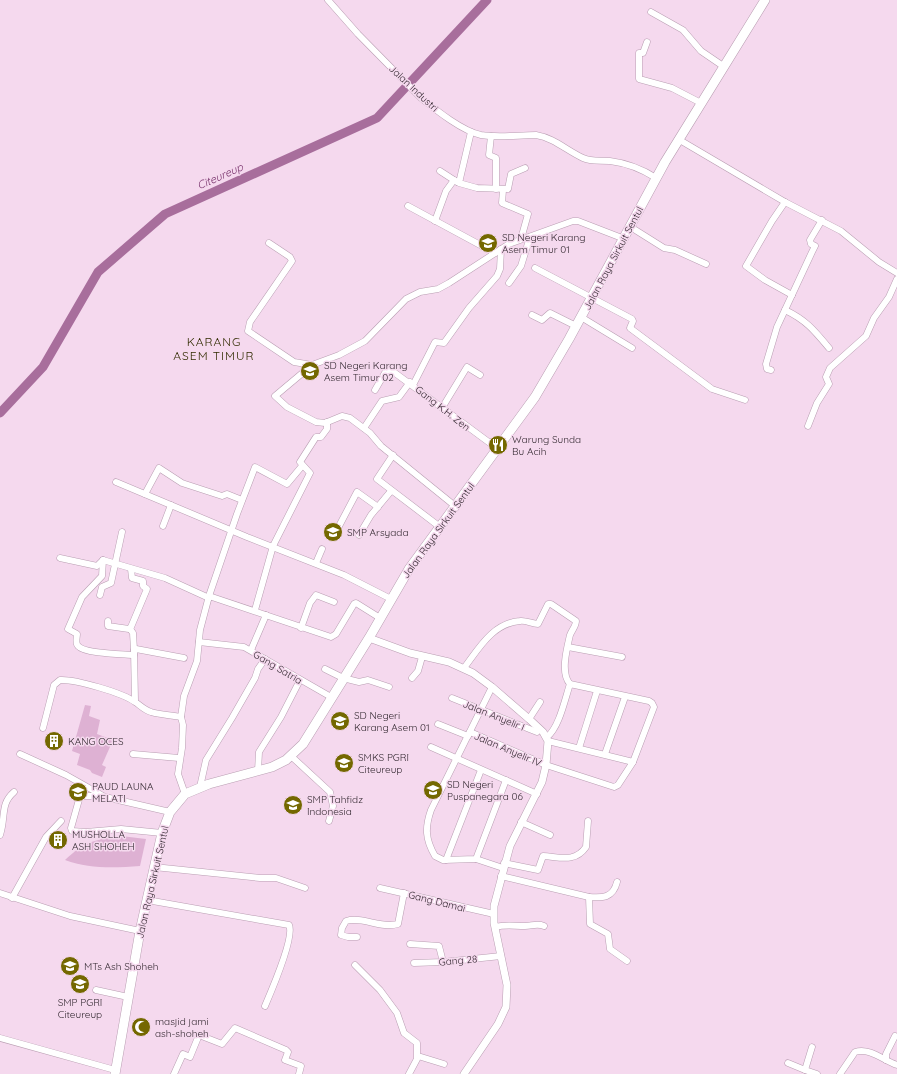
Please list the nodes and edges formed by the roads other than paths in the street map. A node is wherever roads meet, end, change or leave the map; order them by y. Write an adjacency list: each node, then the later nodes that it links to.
1 (328, 0): 7 (street, Jalan Industri)
2 (765, 0): 5 (main road, Jalan Raya Sirkuit Sentul)
3 (651, 12): 5 (street)
4 (647, 42): 6 (street)
5 (723, 66): 6 (main road, Jalan Raya Sirkuit Sentul)
6 (701, 103): 9 (main road, Jalan Raya Sirkuit Sentul)
7 (471, 132): 8 (street, Jalan Industri); 13 (street)
8 (491, 136): 12 (street, Jalan Industri); 14 (street)
9 (678, 139): 12 (main road, Jalan Raya Sirkuit Sentul); 15 (street)
10 (525, 168): 14 (street)
11 (440, 171): 13 (street)
12 (656, 178): 19 (main road, Jalan Raya Sirkuit Sentul)
13 (456, 181): 14 (street); 18 (street)
14 (499, 190): 22 (street)
15 (785, 202): 17 (street); 31 (street)
16 (408, 206): 18 (street)
17 (822, 220): 28 (street); 31 (street)
18 (435, 221): 25 (street)
19 (629, 226): 21 (main road, Jalan Raya Sirkuit Sentul); 26 (street)
20 (530, 236): 21 (street); 22 (street); 30 (street)
21 (622, 238): 32 (main road, Jalan Raya Sirkuit Sentul)
22 (521, 239): 24 (street)
23 (269, 243): 39 (street)
24 (501, 249): 25 (street); 42 (street)
25 (495, 253): 39 (street)
26 (706, 264)
27 (535, 268): 32 (street)
28 (897, 273)
29 (897, 279): 47 (street)
30 (509, 283)
31 (792, 295): 33 (street)
32 (592, 296): 35 (main road, Jalan Raya Sirkuit Sentul); 44 (street)
33 (785, 310): 38 (street); 40 (street)
34 (532, 315): 36 (street)
35 (581, 317): 36 (main road, Jalan Raya Sirkuit Sentul); 37 (street)
36 (576, 326): 49 (main road, Jalan Raya Sirkuit Sentul)
37 (632, 348)
38 (829, 348)
39 (312, 365): 46 (street)
40 (771, 370)
41 (480, 374): 45 (street)
42 (412, 383): 43 (street, Gang K.H. Zen); 45 (street, Gang K.H. Zen); 48 (street)
43 (375, 390)
44 (745, 400)
45 (442, 408): 49 (street, Gang K.H. Zen)
46 (327, 422): 48 (street); 51 (street)
47 (808, 426)
48 (364, 428): 50 (street)
49 (498, 449): 57 (main road, Jalan Raya Sirkuit Sentul)
50 (393, 455): 53 (street); 57 (street)
51 (302, 466): 55 (street); 65 (street)
52 (116, 482): 54 (street)
53 (391, 491): 58 (street); 60 (street)
54 (144, 494): 55 (street); 56 (street)
55 (242, 500): 62 (street)
56 (171, 505): 59 (street); 62 (street)
57 (455, 506): 60 (main road, Jalan Raya Sirkuit Sentul)
58 (378, 507): 61 (street); 64 (street)
59 (163, 526)
60 (440, 526): 74 (main road, Jalan Raya Sirkuit Sentul)
61 (338, 528)
62 (231, 530): 65 (street); 73 (street)
63 (122, 532): 69 (street)
64 (360, 535)
65 (273, 546): 70 (street); 76 (street)
66 (322, 549): 70 (street)
67 (60, 558): 68 (street)
68 (103, 560): 69 (street); 86 (street)
69 (114, 563): 71 (street); 72 (street)
70 (316, 563): 74 (street)
71 (132, 569): 73 (street); 81 (street)
72 (100, 595)
73 (209, 597): 76 (street); 83 (street)
74 (391, 600): 78 (main road, Jalan Raya Sirkuit Sentul)
75 (334, 602): 80 (street)
76 (255, 610): 77 (street)
77 (266, 615): 80 (street); 85 (street)
78 (380, 618): 80 (street); 82 (main road, Jalan Raya Sirkuit Sentul)
79 (108, 621): 81 (street)
80 (301, 628)
81 (130, 629): 86 (street)
82 (369, 638): 87 (street); 93 (main road, Jalan Raya Sirkuit Sentul)
83 (199, 642): 85 (street, Gang Satria); 106 (street)
84 (568, 647): 88 (street); 91 (street); 96 (street)
85 (251, 650): 90 (street, Gang Satria)
86 (134, 652): 89 (street); 103 (street)
87 (422, 657): 91 (street); 94 (street)
88 (622, 657)
89 (184, 658)
90 (265, 659): 95 (street, Gang Satria); 126 (street)
91 (464, 668): 98 (street)
92 (325, 669): 93 (street)
93 (343, 678): 97 (street); 100 (main road, Jalan Raya Sirkuit Sentul)
94 (412, 678)
95 (300, 680): 100 (street, Gang Satria); 124 (street)
96 (570, 684): 99 (street); 112 (street)
97 (389, 687)
98 (492, 687): 105 (street); 107 (street)
99 (597, 691): 101 (street); 114 (street)
100 (331, 697): 118 (main road, Jalan Raya Sirkuit Sentul)
101 (625, 697): 117 (street); 121 (street)
102 (452, 698): 105 (street, Jalan Anyelir I)
103 (135, 701): 106 (street); 109 (street)
104 (540, 702): 107 (street)
105 (481, 710): 110 (street, Jalan Anyelir I); 111 (street)
106 (182, 716): 119 (street)
107 (529, 719): 112 (street)
108 (438, 724): 111 (street, Jalan Anyelir IV)
109 (43, 728)
110 (537, 732)
111 (469, 734): 120 (street); 122 (street, Jalan Anyelir IV)
112 (547, 739): 114 (street); 122 (street)
113 (430, 747): 120 (street)
114 (579, 748): 117 (street)
115 (20, 754): 128 (street)
116 (133, 754): 119 (street)
117 (605, 754): 121 (street)
118 (291, 756): 124 (main road, Jalan Raya Sirkuit Sentul); 132 (street)
119 (179, 758): 129 (street)
120 (457, 759): 123 (street); 140 (street)
121 (633, 762): 122 (street, Jalan Anyelir IV)
122 (546, 765): 130 (street)
123 (481, 770): 125 (street); 140 (street)
124 (258, 772): 126 (main road, Jalan Raya Sirkuit Sentul)
125 (506, 780): 130 (street); 139 (street)
126 (200, 787): 129 (main road, Jalan Raya Sirkuit Sentul)
127 (14, 792): 137 (street)
128 (96, 793): 131 (street); 136 (street)
129 (185, 794): 131 (main road, Jalan Raya Sirkuit Sentul)
130 (537, 794): 135 (street)
131 (170, 812): 136 (main road, Jalan Raya Sirkuit Sentul)
132 (329, 820)
133 (61, 821): 150 (street)
134 (588, 821): 141 (street)
135 (521, 822): 138 (street); 141 (street)
136 (162, 833): 142 (main road, Jalan Raya Sirkuit Sentul)
137 (0, 835)
138 (550, 835)
139 (476, 859): 140 (street); 141 (street)
140 (446, 860)
141 (504, 865): 143 (street)
142 (154, 867): 145 (street); 151 (main road, Jalan Raya Sirkuit Sentul)
143 (501, 876): 149 (street); 152 (street)
144 (617, 882): 149 (street)
145 (305, 888)
146 (380, 888): 148 (street, Gang Damai)
147 (0, 893): 150 (street)
148 (404, 893): 152 (street, Gang Damai); 156 (street)
149 (589, 897): 159 (street)
150 (12, 898): 155 (street)
151 (147, 900): 155 (main road, Jalan Raya Sirkuit Sentul); 165 (street)
152 (494, 914): 154 (street)
153 (544, 926): 154 (street)
154 (495, 927): 158 (street)
155 (140, 931): 164 (main road, Jalan Raya Sirkuit Sentul)
156 (357, 937)
157 (410, 944): 160 (street)
158 (501, 956): 160 (street, Gang 28); 180 (street)
159 (627, 961)
160 (443, 962): 161 (street, Gang 28)
161 (414, 963)
162 (355, 965): 169 (street)
163 (96, 990): 164 (street)
164 (128, 997): 175 (main road, Jalan Raya Sirkuit Sentul)
165 (265, 1006)
166 (895, 1036): 170 (street)
167 (0, 1038): 175 (street)
168 (812, 1047): 174 (street)
169 (418, 1056): 172 (street); 179 (street)
170 (886, 1060): 173 (street); 182 (street)
171 (788, 1063): 174 (street)
172 (444, 1064)
173 (897, 1065)
174 (805, 1070): 181 (street)
175 (115, 1072): 176 (main road)
176 (125, 1074)
177 (174, 1074): 178 (street)
178 (299, 1074)
179 (409, 1074)
180 (464, 1074)
181 (817, 1074)
182 (840, 1074)

